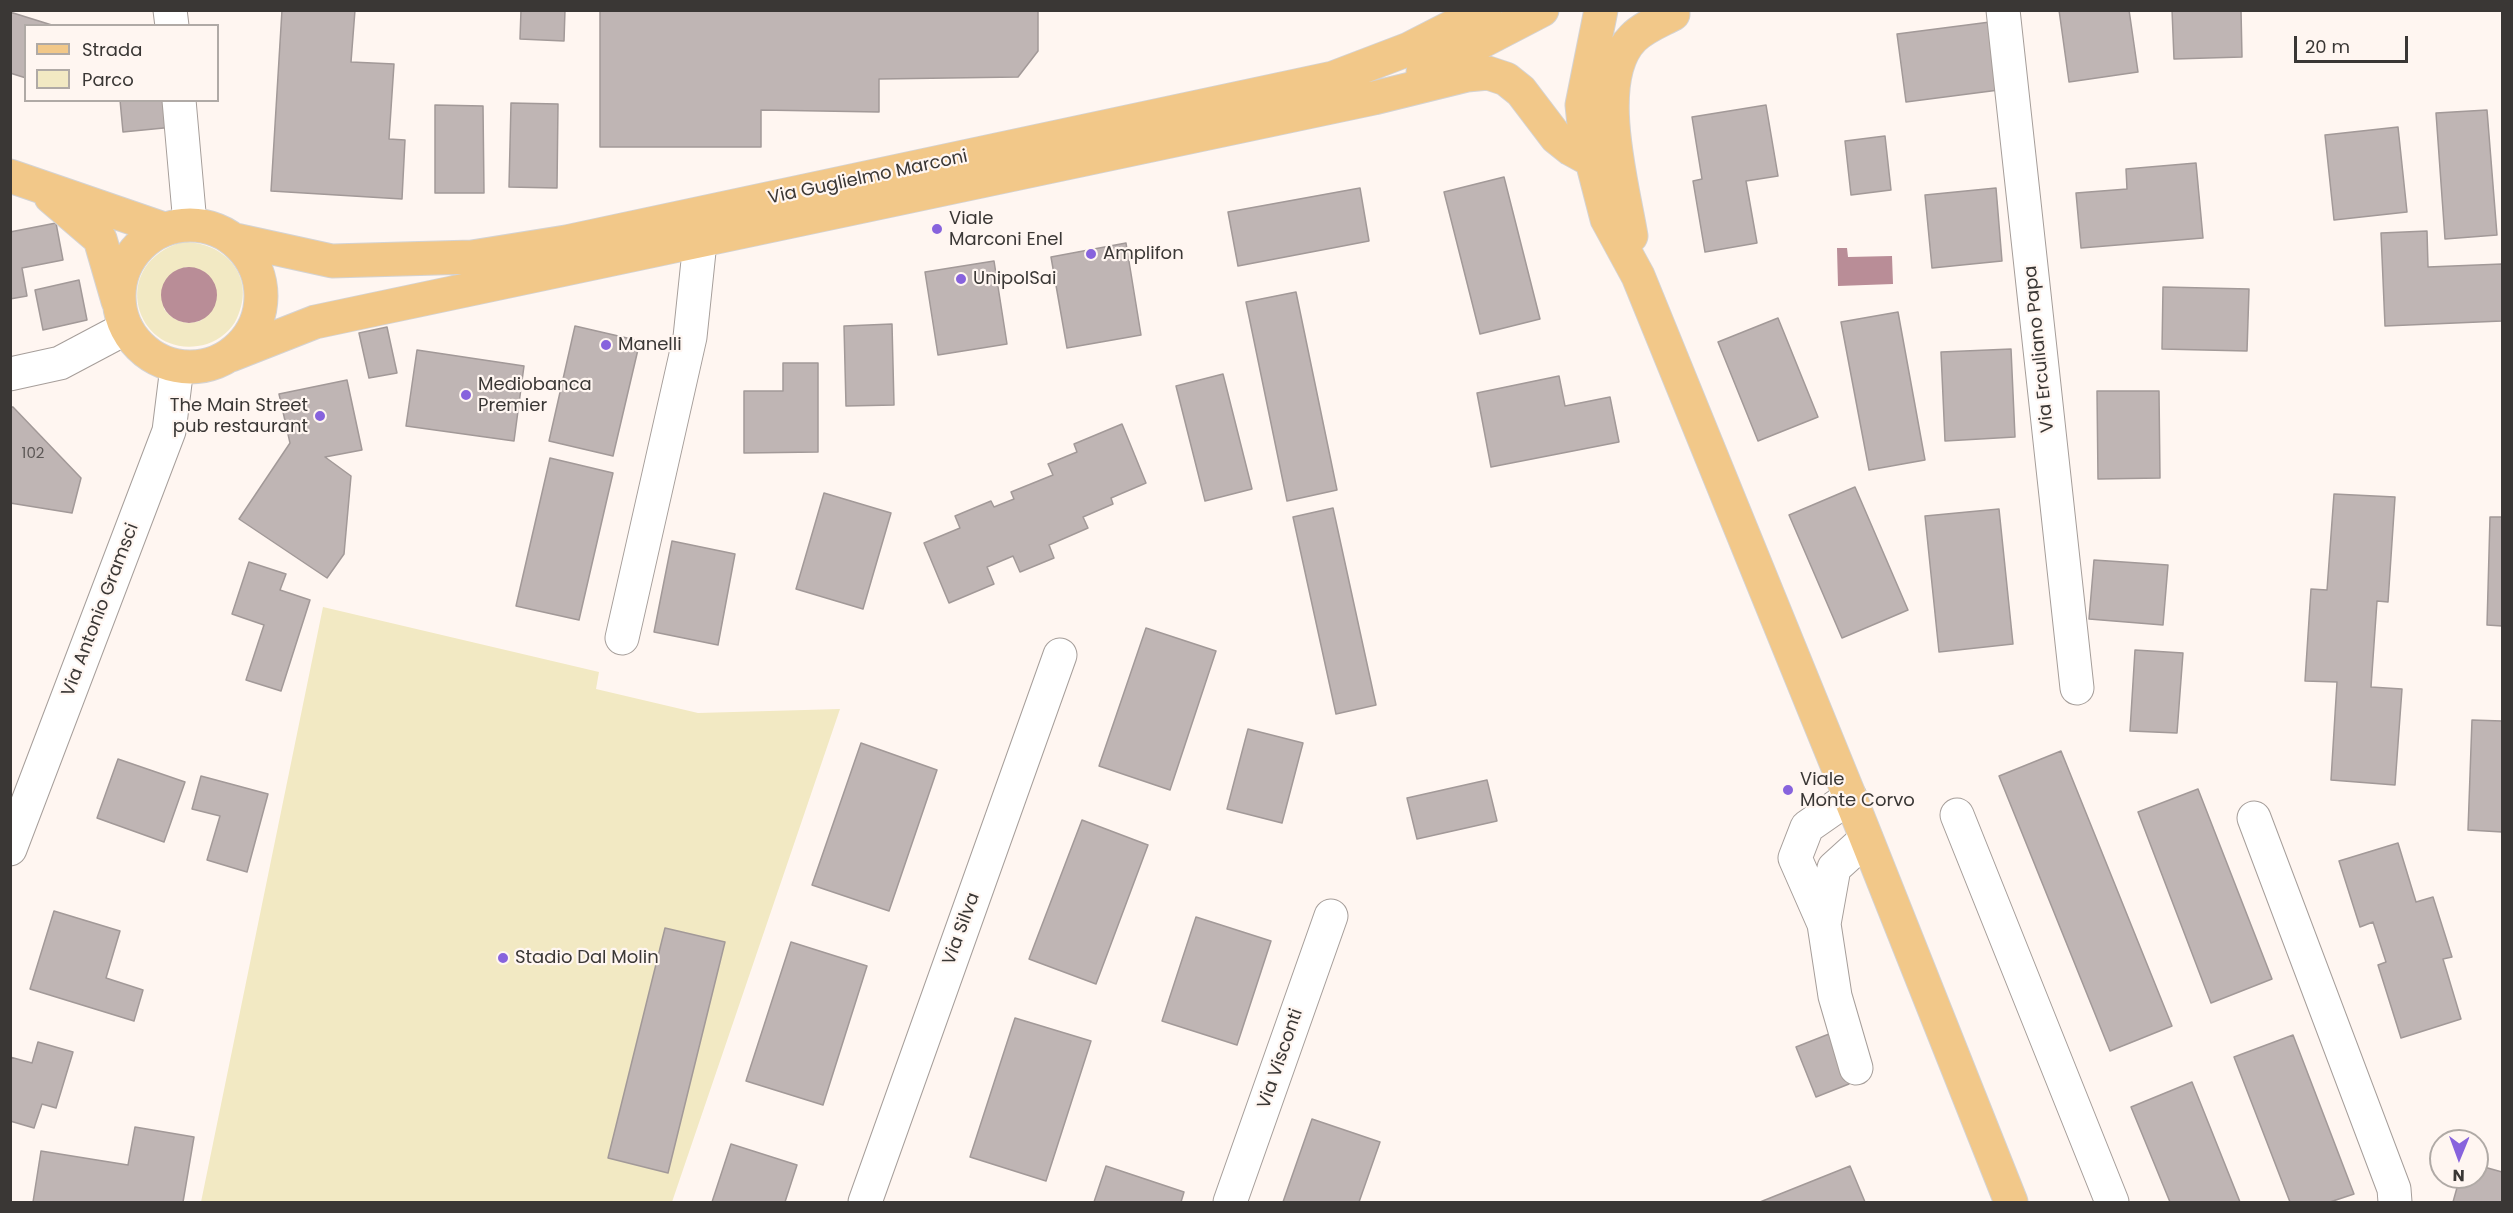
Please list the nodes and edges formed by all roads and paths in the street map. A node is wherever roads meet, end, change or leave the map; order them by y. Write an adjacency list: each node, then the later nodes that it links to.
1 (1485, 10): 12 (main road, Via Guglielmo Marconi)
2 (1542, 10): 6 (main road, Via Guglielmo Marconi)
3 (1601, 10): 8 (main road)
4 (2003, 10): 21 (street, Via Erculiano Papa)
5 (1677, 12): 14 (main road)
6 (1374, 98): 8 (main road, Via Guglielmo Marconi); 13 (main road, Via Guglielmo Marconi)
7 (179, 102): 11 (street)
8 (1591, 160): 14 (main road)
9 (10, 176): 10 (main road, Via Guglielmo Marconi)
10 (41, 188): 11 (main road, Via Guglielmo Marconi); 15 (main road, Via Guglielmo Marconi)
11 (177, 227): 12 (main road, Via Guglielmo Marconi); 15 (main road)
12 (236, 240): 16 (main road, Via Guglielmo Marconi)
13 (700, 242): 16 (main road, Via Guglielmo Marconi); 19 (street)
14 (1638, 276): 22 (main road)
15 (122, 315): 17 (main road, Via Guglielmo Marconi); 18 (street)
16 (231, 355): 17 (main road, Via Guglielmo Marconi)
17 (177, 367): 26 (street, Via Antonio Gramsci)
18 (10, 374)
19 (622, 638)
20 (1060, 655): 30 (street, Via Silva)
21 (2077, 688)
22 (1850, 797): 25 (main road); 28 (street)
23 (1957, 815): 33 (street)
24 (2254, 818): 34 (street)
25 (1866, 839): 28 (street); 32 (main road)
26 (10, 849)
27 (1331, 916): 31 (street, Via Visconti)
28 (1824, 924): 29 (street)
29 (1856, 1068)
30 (865, 1203)
31 (1230, 1203)
32 (2011, 1203)
33 (2112, 1203)
34 (2395, 1203)

